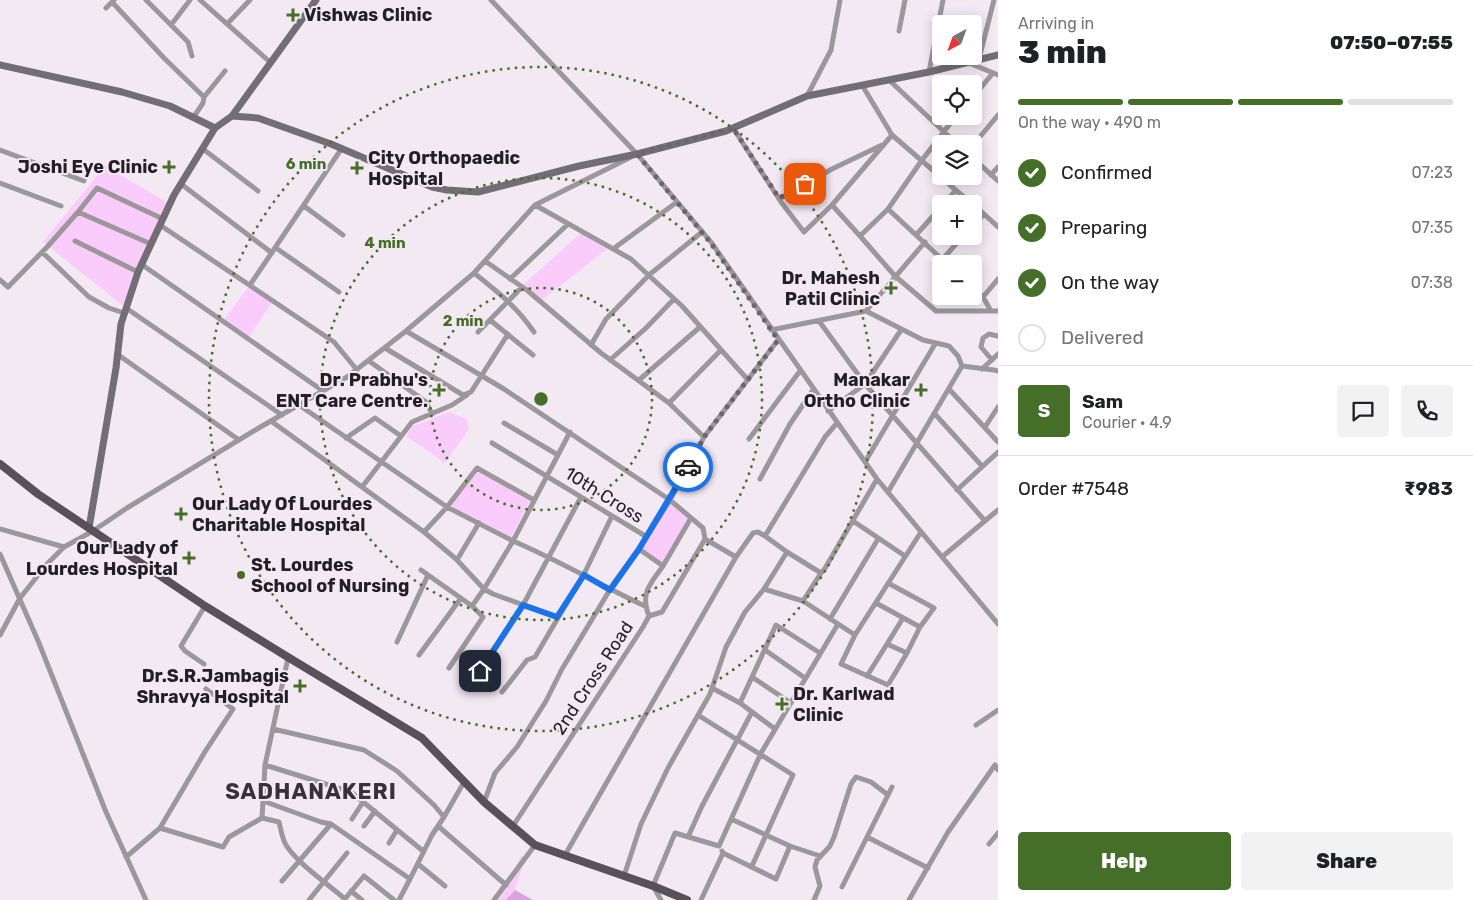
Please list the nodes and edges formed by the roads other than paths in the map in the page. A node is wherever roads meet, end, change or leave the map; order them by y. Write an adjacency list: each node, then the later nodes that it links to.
1 (146, 0): 14 (street)
2 (190, 0): 14 (street)
3 (200, 0): 13 (street)
4 (250, 0): 13 (street)
5 (316, 0): 20 (street)
6 (491, 0): 46 (street)
7 (840, 0): 30 (street)
8 (904, 0): 15 (street)
9 (943, 0): 25 (street)
10 (994, 0): 16 (street)
11 (113, 1): 12 (street); 31 (street)
12 (106, 8)
13 (227, 24): 20 (street)
14 (171, 25): 18 (street)
15 (899, 31)
16 (982, 47)
17 (998, 55): 19 (street)
18 (192, 56)
19 (982, 58)
20 (271, 62): 33 (street)
21 (0, 65): 34 (street)
22 (956, 65): 25 (street)
23 (974, 65): 26 (street)
24 (225, 71): 31 (street)
25 (929, 72): 27 (street)
26 (995, 74): 29 (street)
27 (889, 80): 28 (street); 38 (street)
28 (862, 85): 30 (street); 39 (street)
29 (982, 88)
30 (807, 96): 37 (street)
31 (204, 97): 34 (street)
32 (998, 115): 41 (street)
33 (232, 116): 36 (street); 43 (street)
34 (193, 118): 36 (street)
35 (949, 125): 38 (street)
36 (215, 128): 44 (street)
37 (733, 128): 46 (street); 59 (street)
38 (944, 131): 40 (street); 47 (street)
39 (892, 135): 42 (street); 47 (street)
40 (948, 135)
41 (981, 135)
42 (886, 143): 59 (street); 62 (street)
43 (342, 148): 46 (street); 64 (street)
44 (203, 149): 54 (street); 56 (street)
45 (0, 150): 52 (street)
46 (637, 154): 60 (street); 61 (street)
47 (922, 160): 55 (street); 65 (street)
48 (982, 167): 50 (street)
49 (998, 167): 50 (street)
50 (991, 175): 51 (street)
51 (998, 181)
52 (84, 182)
53 (0, 183): 63 (street)
54 (181, 184): 69 (street); 82 (street)
55 (956, 190): 57 (street); 58 (street)
56 (258, 191)
57 (952, 195)
58 (962, 195)
59 (779, 198): 62 (street)
60 (677, 202): 72 (street); 80 (street)
61 (535, 205): 70 (street); 84 (street)
62 (832, 205): 75 (street)
63 (61, 206)
64 (304, 206): 73 (street); 79 (street)
65 (888, 209): 74 (street); 75 (street)
66 (78, 212): 69 (street); 78 (street); 81 (street)
67 (984, 214): 71 (street)
68 (932, 217): 74 (street)
69 (161, 222): 78 (street); 93 (street)
70 (568, 224): 80 (street); 90 (street)
71 (998, 227)
72 (702, 232): 88 (street); 106 (street)
73 (343, 235)
74 (916, 235): 77 (street)
75 (860, 236): 89 (street)
76 (75, 241): 86 (street)
77 (925, 242): 83 (street); 89 (street)
78 (151, 244): 85 (street)
79 (276, 248): 82 (street); 95 (street)
80 (613, 249): 88 (street)
81 (42, 252): 92 (street); 99 (street)
82 (272, 253): 93 (street)
83 (937, 255)
84 (485, 261): 87 (street); 90 (street)
85 (141, 264): 86 (street); 135 (street)
86 (138, 272): 99 (street)
87 (474, 273): 98 (street); 108 (street)
88 (648, 275): 97 (street); 115 (street)
89 (895, 276): 100 (street); 101 (street)
90 (510, 279): 94 (street)
91 (998, 279): 96 (street)
92 (0, 280)
93 (250, 285): 126 (street)
94 (522, 287): 98 (street); 115 (street)
95 (339, 292)
96 (983, 297): 101 (street)
97 (674, 299): 105 (street); 121 (street)
98 (509, 300): 103 (street); 110 (street)
99 (125, 310): 118 (street); 143 (street)
100 (866, 311): 104 (street); 107 (street)
101 (992, 311): 102 (street)
102 (998, 311)
103 (490, 320): 109 (street); 111 (street)
104 (819, 320): 106 (street); 132 (street)
105 (700, 327): 117 (street); 130 (street)
106 (771, 330): 113 (street)
107 (901, 330): 114 (street); 132 (street)
108 (406, 331): 116 (street); 129 (street)
109 (478, 332)
110 (534, 332)
111 (508, 334): 120 (street); 129 (street)
112 (998, 336): 122 (street)
113 (778, 340): 127 (street); 131 (street)
114 (935, 344): 124 (street); 144 (street)
115 (591, 345): 121 (street)
116 (385, 348): 123 (street); 136 (street)
117 (721, 350): 131 (street); 137 (street)
118 (118, 354): 154 (street); 181 (street)
119 (998, 354): 122 (street)
120 (533, 355)
121 (610, 360): 130 (street)
122 (992, 360): 125 (street)
123 (369, 361): 126 (street); 142 (street)
124 (962, 366): 125 (street); 133 (street)
125 (982, 369): 128 (street)
126 (356, 370): 135 (street)
127 (800, 371): 134 (street); 153 (street)
128 (998, 372)
129 (481, 375): 136 (street); 149 (street)
130 (639, 380): 137 (street)
131 (748, 380): 151 (street)
132 (865, 384): 140 (street); 144 (street)
133 (949, 389): 141 (street); 148 (street)
134 (813, 390): 140 (street); 165 (street)
135 (323, 391): 138 (street)
136 (472, 392): 142 (street)
137 (670, 403): 151 (street)
138 (299, 405): 143 (street); 152 (street)
139 (998, 407): 148 (street)
140 (828, 411): 147 (street)
141 (934, 413): 157 (street); 163 (street)
142 (432, 414): 150 (street)
143 (282, 415): 145 (street)
144 (893, 417): 157 (street); 161 (street)
145 (271, 421): 154 (street); 167 (street)
146 (504, 423): 159 (street)
147 (837, 423): 161 (street); 184 (street)
148 (985, 427): 155 (street)
149 (570, 432): 159 (street); 172 (street)
150 (401, 436): 152 (street); 160 (street)
151 (704, 437): 172 (street)
152 (346, 438): 160 (street)
153 (749, 438)
154 (239, 440): 181 (street)
155 (998, 442)
156 (492, 443): 164 (street, 10th Cross)
157 (917, 444): 168 (street); 169 (street)
158 (998, 452): 163 (street)
159 (558, 455): 164 (street)
160 (381, 462): 167 (street); 173 (street)
161 (865, 462): 166 (street)
162 (0, 464): 181 (main road)
163 (982, 466): 168 (street)
164 (547, 476): 170 (street, 10th Cross); 171 (street)
165 (760, 479)
166 (877, 479): 169 (street); 177 (street)
167 (362, 487): 182 (street)
168 (957, 490): 178 (street)
169 (888, 492): 183 (street)
170 (581, 496): 175 (street, 10th Cross); 193 (street)
171 (534, 500): 173 (street); 188 (street)
172 (670, 500): 176 (street); 185 (street)
173 (447, 506): 179 (street); 182 (street)
174 (998, 510): 178 (street)
175 (612, 516): 185 (street, 10th Cross); 202 (street)
176 (691, 518): 186 (street); 198 (street, 2nd Cross Road)
177 (853, 521): 187 (street); 200 (street)
178 (985, 521): 195 (street)
179 (478, 523): 188 (street); 197 (street)
180 (0, 529): 189 (street)
181 (91, 530): 189 (street); 212 (main road)
182 (424, 532): 197 (street)
183 (921, 532): 194 (street); 195 (street)
184 (765, 536): 191 (street); 196 (street)
185 (647, 537): 190 (street)
186 (706, 539): 196 (street); 215 (street)
187 (878, 540): 194 (street); 218 (street)
188 (513, 541): 193 (street); 204 (street)
189 (64, 547): 207 (street)
190 (639, 549): 198 (street); 206 (street)
191 (787, 552): 200 (street); 205 (street)
192 (0, 554): 207 (street)
193 (549, 556): 202 (street); 211 (street)
194 (905, 556): 203 (street)
195 (942, 556): 220 (street)
196 (736, 557): 281 (street)
197 (457, 560): 204 (street)
198 (663, 566): 214 (street, 2nd Cross Road)
199 (421, 570): 201 (street)
200 (821, 573): 209 (street)
201 (428, 575): 208 (street); 224 (street)
202 (584, 575): 206 (street); 216 (street)
203 (888, 583): 210 (street); 221 (street)
204 (484, 589): 211 (street); 213 (street)
205 (764, 589): 209 (street); 237 (street)
206 (610, 590): 214 (street); 257 (street)
207 (20, 598): 222 (street); 283 (street)
208 (461, 598): 213 (street); 229 (street)
209 (803, 601): 218 (street)
210 (876, 603): 217 (street); 223 (street)
211 (523, 605): 216 (street); 233 (street)
212 (205, 606): 230 (main road); 231 (street)
213 (472, 606): 232 (street)
214 (645, 606): 215 (street, 2nd Cross Road)
215 (649, 616): 266 (street, 2nd Cross Road)
216 (557, 617): 239 (street)
217 (902, 618): 221 (street); 225 (street)
218 (830, 619): 219 (street)
219 (838, 624): 223 (street); 227 (street)
220 (998, 624)
221 (920, 627): 228 (street)
222 (0, 635)
223 (855, 635): 234 (street)
224 (397, 642)
225 (887, 644): 228 (street); 234 (street)
226 (765, 650): 227 (street); 235 (street); 236 (street)
227 (820, 653): 236 (street)
228 (907, 653): 234 (street)
229 (419, 655)
230 (288, 658): 246 (street); 252 (main road)
231 (204, 664)
232 (448, 668)
233 (480, 671)
234 (868, 676)
235 (752, 678): 240 (street); 241 (street)
236 (805, 678): 241 (street)
237 (712, 688): 240 (street); 244 (street)
238 (206, 690): 267 (street)
239 (502, 692)
240 (740, 703): 243 (street)
241 (791, 703): 247 (street)
242 (998, 710): 245 (street)
243 (752, 712): 247 (street); 248 (street)
244 (698, 715): 248 (street); 288 (street)
245 (976, 725)
246 (273, 729): 250 (street); 259 (street)
247 (775, 729): 249 (street)
248 (737, 739): 249 (street); 271 (street)
249 (761, 753): 262 (street); 270 (street)
250 (265, 765): 255 (street); 256 (street)
251 (998, 770): 287 (street)
252 (464, 782): 257 (main road); 259 (street)
253 (892, 787): 254 (street)
254 (888, 795): 272 (street); 282 (street)
255 (263, 801): 260 (street); 263 (street)
256 (363, 802): 258 (street); 261 (street)
257 (484, 802): 266 (main road)
258 (374, 811): 264 (street); 268 (street)
259 (444, 817): 265 (street)
260 (262, 818): 267 (street); 284 (street)
261 (352, 819)
262 (731, 819): 270 (street); 276 (street)
263 (331, 824): 284 (street); 289 (street)
264 (364, 826)
265 (438, 826): 278 (street); 292 (street)
266 (513, 826): 275 (main road)
267 (160, 828): 283 (street)
268 (398, 830): 273 (street); 278 (street)
269 (998, 833): 274 (street)
270 (764, 836): 277 (street); 286 (street)
271 (688, 837): 276 (street); 294 (street)
272 (867, 837): 287 (street); 295 (street)
273 (389, 843)
274 (989, 844)
275 (535, 845): 281 (main road); 292 (street)
276 (719, 846): 280 (street)
277 (790, 846): 282 (street); 286 (street)
278 (424, 851): 285 (street)
279 (347, 853): 291 (street)
280 (723, 853): 286 (street); 306 (street)
281 (565, 856): 288 (main road)
282 (820, 856): 307 (street)
283 (126, 857): 298 (street)
284 (300, 860): 290 (street); 291 (street)
285 (418, 864): 289 (street); 293 (street)
286 (752, 866)
287 (928, 868): 308 (street)
288 (624, 876): 294 (main road)
289 (410, 879): 302 (street)
290 (282, 881)
291 (324, 881): 297 (street); 299 (street)
292 (506, 885): 303 (street)
293 (445, 886)
294 (653, 886): 304 (street); 305 (main road)
295 (842, 887)
296 (351, 891): 297 (street); 300 (street); 301 (street)
297 (344, 899)
298 (146, 900)
299 (308, 900)
300 (362, 900)
301 (394, 900)
302 (400, 900)
303 (494, 900)
304 (661, 900)
305 (687, 900)
306 (702, 900)
307 (814, 900)
308 (909, 900)

